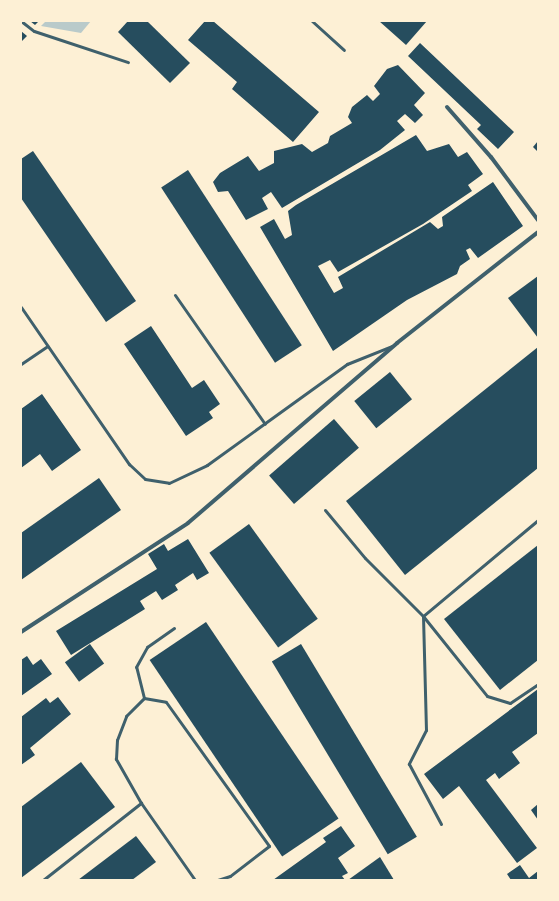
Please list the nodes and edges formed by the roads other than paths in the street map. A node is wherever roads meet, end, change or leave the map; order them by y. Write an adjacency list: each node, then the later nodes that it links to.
1 (21, 21): 4 (lane)
2 (312, 21): 3 (lane)
3 (344, 50)
4 (128, 62)
5 (447, 107): 6 (street)
6 (538, 220)
7 (538, 232): 10 (street)
8 (175, 295): 13 (lane)
9 (21, 307): 11 (lane)
10 (398, 343): 13 (lane); 18 (street)
11 (48, 346): 12 (lane); 13 (lane)
12 (21, 364)
13 (265, 424)
14 (325, 510): 16 (lane)
15 (538, 520): 16 (lane)
16 (423, 616): 19 (lane); 22 (lane)
17 (174, 628): 20 (lane)
18 (21, 632)
19 (538, 684)
20 (144, 698): 21 (lane); 25 (lane)
21 (141, 803): 23 (lane); 24 (lane)
22 (441, 824)
23 (193, 879)
24 (43, 880)
25 (218, 880)

